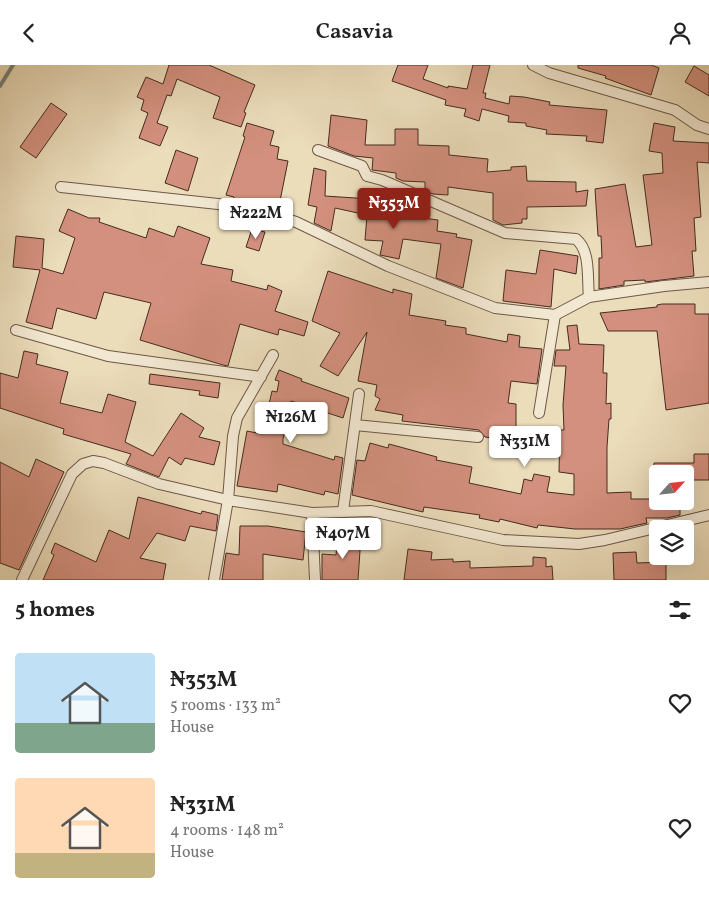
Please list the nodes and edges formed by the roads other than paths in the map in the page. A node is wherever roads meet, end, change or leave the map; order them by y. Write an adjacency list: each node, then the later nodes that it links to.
1 (533, 65): 2 (street)
2 (709, 129)
3 (318, 150): 6 (street)
4 (61, 187): 7 (street)
5 (709, 282): 6 (street)
6 (589, 297): 7 (street)
7 (555, 315): 12 (street)
8 (16, 330): 10 (street)
9 (273, 355): 10 (street)
10 (261, 377): 15 (street)
11 (359, 394): 13 (street)
12 (539, 413)
13 (356, 425): 14 (street); 16 (street)
14 (478, 437)
15 (228, 500): 17 (street); 19 (street); 20 (street)
16 (343, 511): 17 (street); 18 (street)
17 (312, 513): 21 (street)
18 (709, 515)
19 (22, 580)
20 (214, 580)
21 (315, 580)

